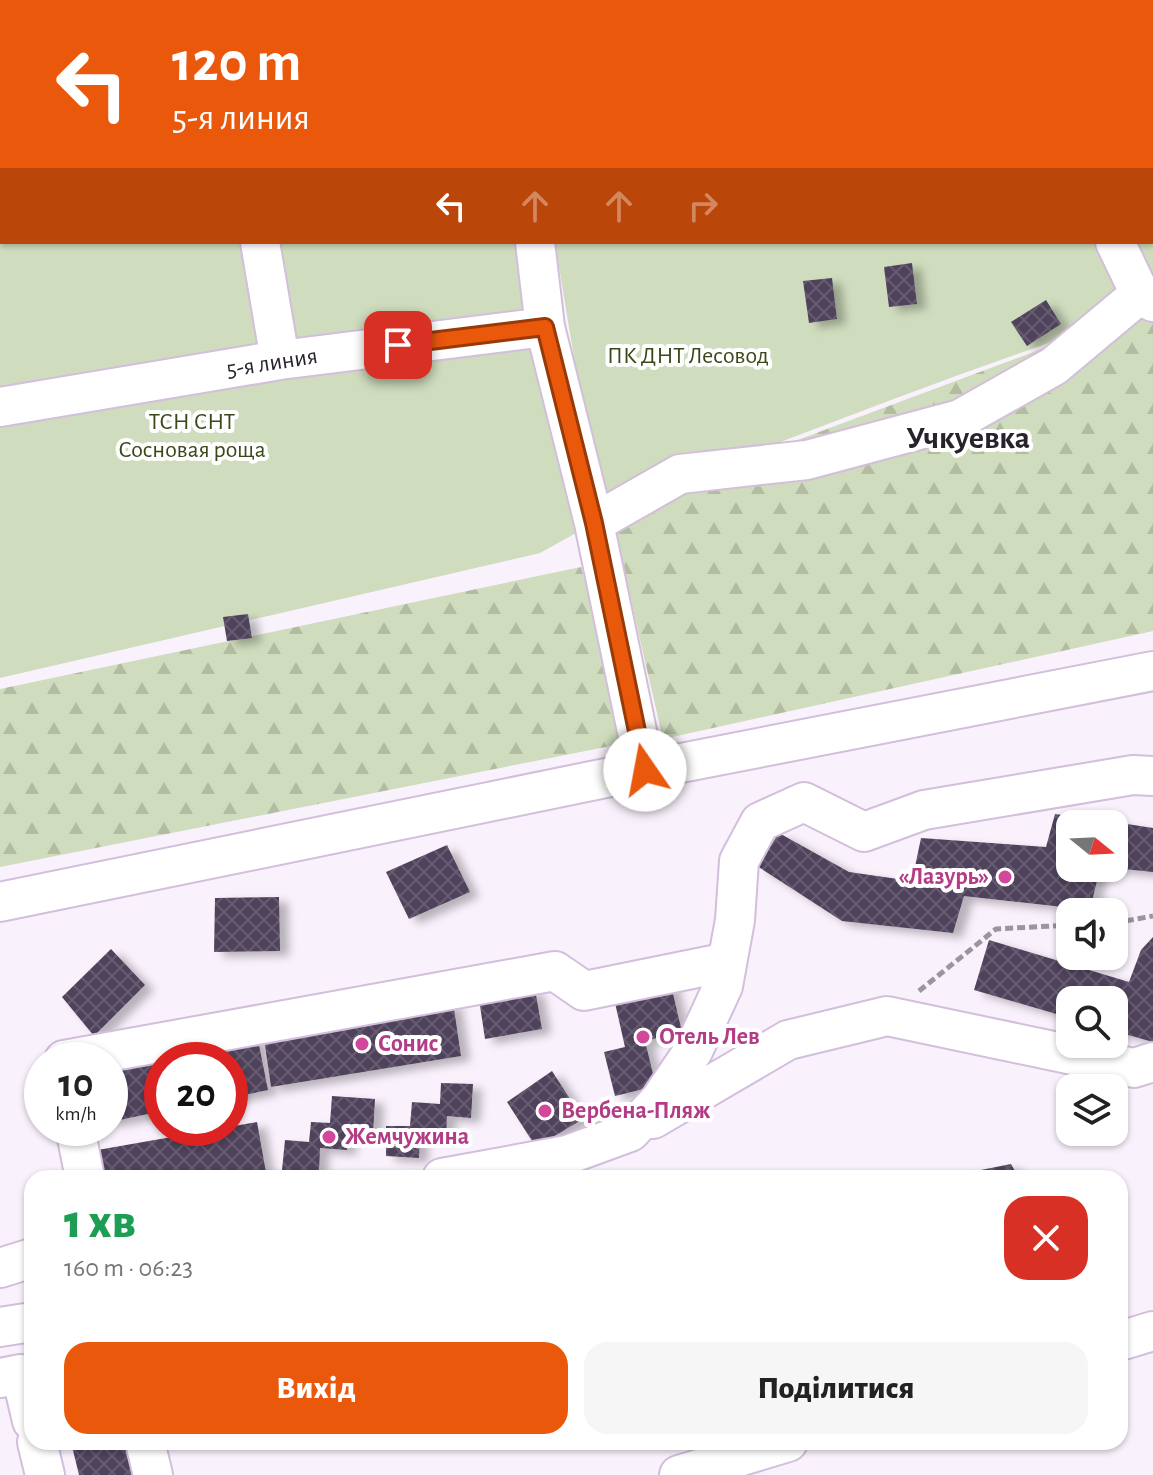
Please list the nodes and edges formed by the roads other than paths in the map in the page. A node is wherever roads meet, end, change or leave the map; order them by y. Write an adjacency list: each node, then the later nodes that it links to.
1 (260, 244): 6 (lane)
2 (535, 244): 5 (lane)
3 (1116, 244): 4 (lane)
4 (1147, 298): 8 (lane)
5 (545, 327): 6 (lane, 5-я линия); 8 (lane)
6 (280, 360): 7 (lane, 5-я линия)
7 (0, 407)
8 (594, 523): 10 (lane)
9 (1153, 671): 10 (lane)
10 (645, 770): 12 (lane)
11 (1153, 776): 13 (lane)
12 (0, 902)
13 (727, 962): 14 (lane); 16 (lane)
14 (128, 1048)
15 (1153, 1062): 16 (lane)
16 (630, 1132): 19 (lane)
17 (79, 1146): 18 (lane)
18 (83, 1170)
19 (485, 1170)
20 (24, 1260): 21 (lane)
21 (0, 1268)
22 (24, 1323): 23 (lane)
23 (0, 1327)
24 (1153, 1331): 25 (lane)
25 (1128, 1339)
26 (0, 1378): 27 (lane)
27 (24, 1387)
28 (39, 1450): 32 (lane)
29 (147, 1450): 33 (lane)
30 (764, 1450): 31 (lane)
31 (694, 1473)
32 (45, 1475)
33 (153, 1475)

